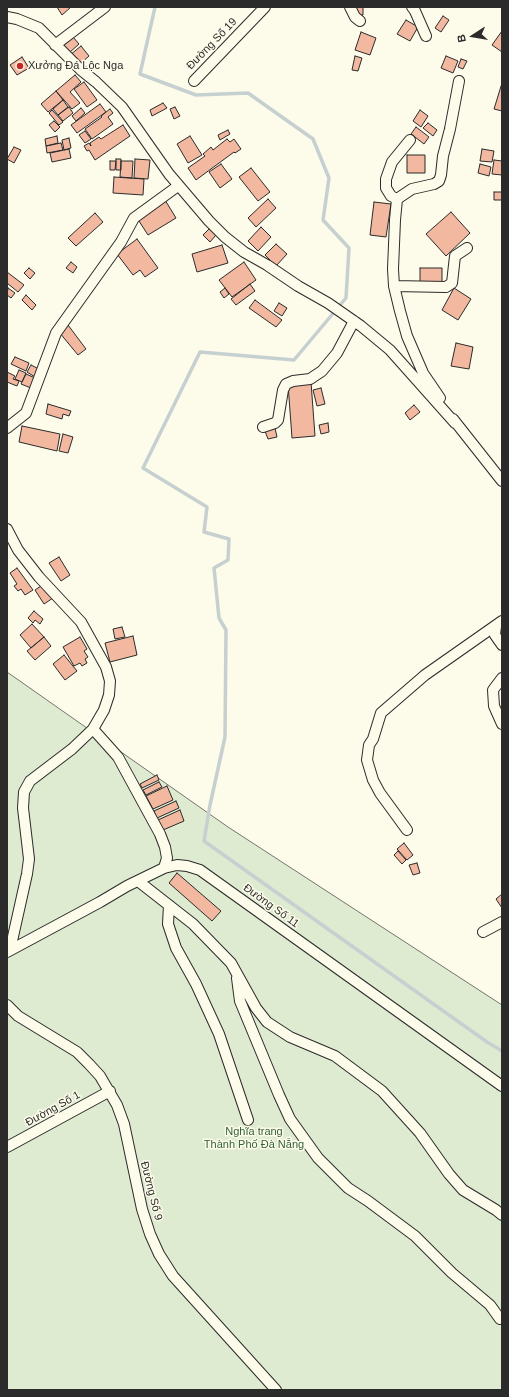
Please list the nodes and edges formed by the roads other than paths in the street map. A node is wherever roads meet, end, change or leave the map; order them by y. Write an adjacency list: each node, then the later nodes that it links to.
1 (105, 7): 8 (street)
2 (265, 7): 9 (street, Đường Số 19)
3 (350, 7): 6 (street)
4 (412, 7): 7 (street)
5 (7, 17): 8 (street)
6 (360, 21)
7 (426, 36)
8 (56, 45): 12 (street)
9 (194, 81)
10 (459, 81): 13 (street)
11 (410, 140): 13 (street)
12 (178, 186): 16 (street); 19 (street)
13 (397, 199): 15 (street)
14 (467, 248): 15 (street)
15 (394, 286): 17 (street)
16 (351, 319): 17 (street); 18 (street)
17 (455, 423): 20 (street)
18 (263, 427)
19 (7, 428)
20 (502, 481)
21 (7, 529): 26 (street)
22 (499, 624): 23 (street); 27 (street)
23 (502, 645)
24 (502, 678): 25 (street)
25 (502, 724)
26 (93, 729): 28 (street); 33 (street)
27 (408, 830)
28 (164, 868): 29 (street, Đường Số 11); 36 (street, Đường Số 11)
29 (138, 881): 30 (street); 33 (street, Đường Số 11)
30 (169, 904): 34 (street); 38 (street)
31 (502, 922): 32 (street)
32 (483, 932)
33 (9, 950)
34 (236, 972): 40 (street); 41 (street)
35 (7, 1005): 37 (street, Đường Số 9)
36 (502, 1086)
37 (110, 1091): 39 (street, Đường Số 1); 42 (street, Đường Số 9)
38 (248, 1120)
39 (7, 1147)
40 (502, 1215)
41 (500, 1319)
42 (276, 1390)

